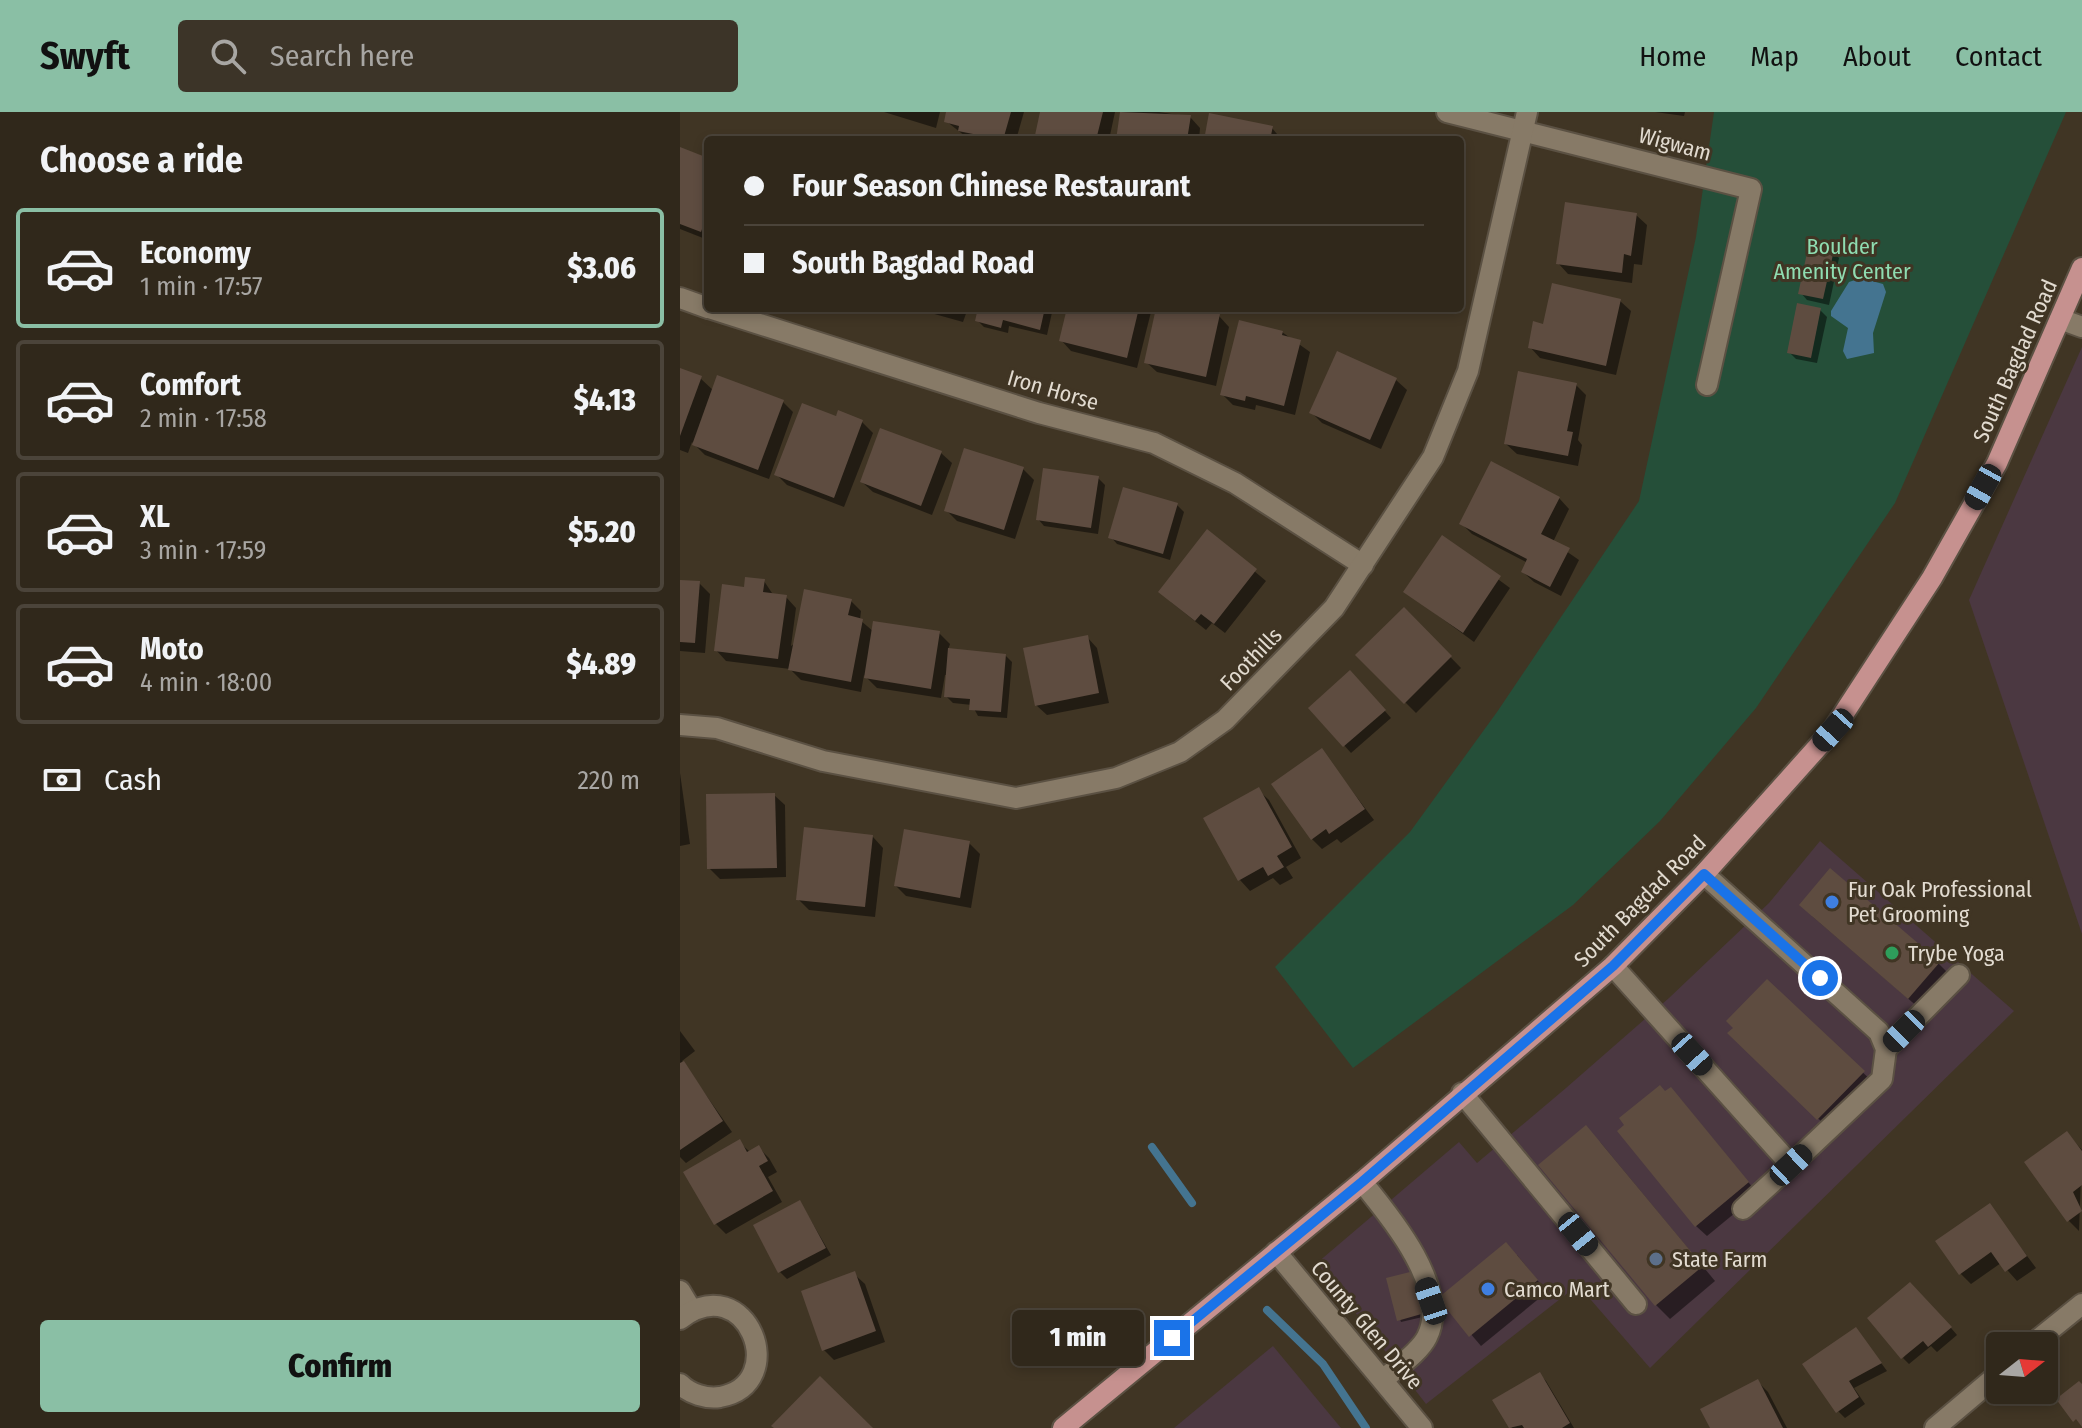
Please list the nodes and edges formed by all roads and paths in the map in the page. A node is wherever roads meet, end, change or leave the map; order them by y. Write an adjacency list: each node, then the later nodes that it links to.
1 (1447, 112): 2 (street, Wigwam)
2 (1525, 121): 9 (street, Wigwam); 10 (street, Foothills)
3 (2082, 268): 7 (main road, South Bagdad Road)
4 (680, 298): 5 (street, Iron Horse)
5 (704, 306)
6 (722, 312): 10 (street, Iron Horse)
7 (2060, 319): 8 (street); 12 (main road, South Bagdad Road)
8 (2082, 327)
9 (1707, 385)
10 (1363, 565): 11 (street, Foothills)
11 (680, 725)
12 (1704, 874): 13 (main road, South Bagdad Road); 15 (street)
13 (1613, 966): 16 (main road, South Bagdad Road); 17 (street)
14 (1959, 975): 15 (street)
15 (1886, 1049): 17 (street)
16 (1462, 1093): 18 (main road, South Bagdad Road); 22 (street)
17 (1791, 1165): 19 (street)
18 (1362, 1182): 20 (main road, South Bagdad Road); 26 (street)
19 (1743, 1209)
20 (1276, 1252): 26 (street, County Glen Drive); 29 (main road, South Bagdad Road)
21 (680, 1291): 24 (street)
22 (1636, 1304)
23 (2082, 1304): 25 (street)
24 (686, 1315): 27 (street)
25 (2047, 1332)
26 (1383, 1380): 30 (street, County Glen Drive)
27 (680, 1384)
28 (1986, 1385): 31 (street)
29 (1063, 1428)
30 (1422, 1428)
31 (1935, 1428)

